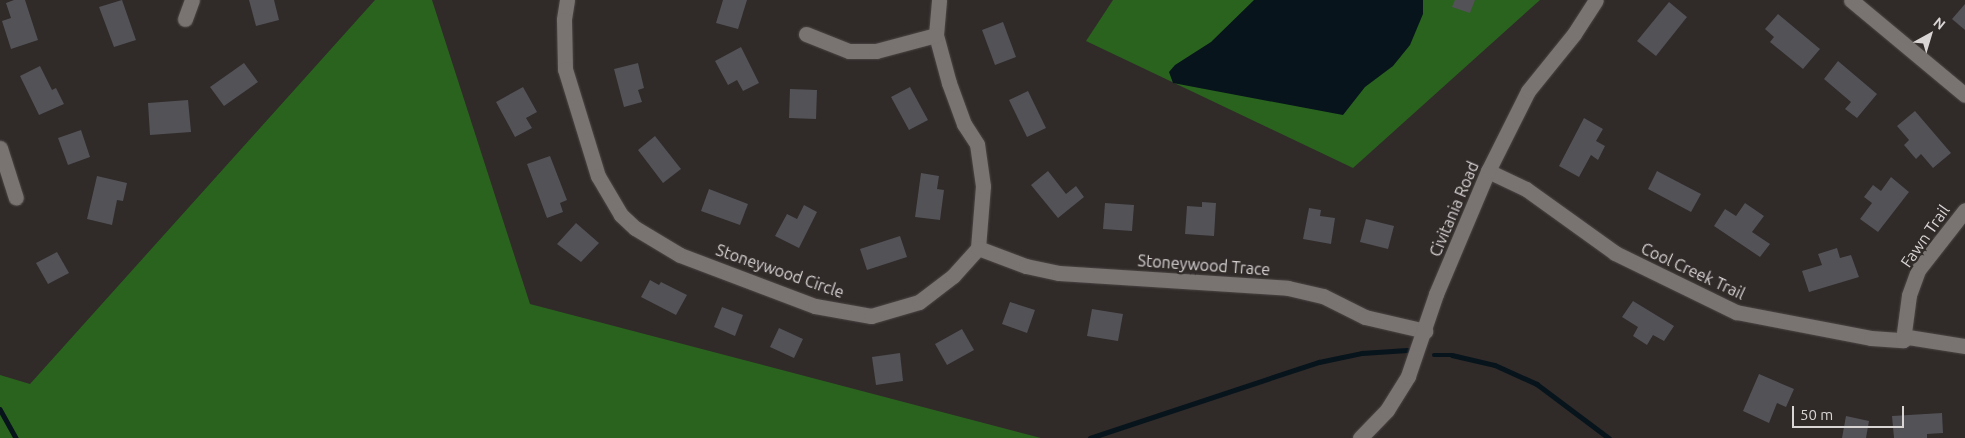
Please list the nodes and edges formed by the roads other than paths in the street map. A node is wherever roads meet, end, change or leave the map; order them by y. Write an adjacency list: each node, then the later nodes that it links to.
1 (192, 0): 6 (street)
2 (567, 0): 14 (street, Stoneywood Circle)
3 (939, 0): 8 (street)
4 (1596, 0): 11 (street, Civitania Road)
5 (1851, 0): 9 (street)
6 (185, 19)
7 (806, 34): 8 (street)
8 (936, 35): 14 (street)
9 (1965, 95)
10 (0, 148): 12 (street)
11 (1488, 171): 15 (street, Civitania Road); 16 (street, Cool Creek Trail)
12 (16, 198)
13 (1965, 210): 16 (street, Fawn Trail)
14 (978, 248): 15 (street, Stoneywood Trace)
15 (1425, 331): 18 (street, Civitania Road)
16 (1903, 340): 17 (street, Cool Creek Trail)
17 (1965, 346)
18 (1360, 438)

